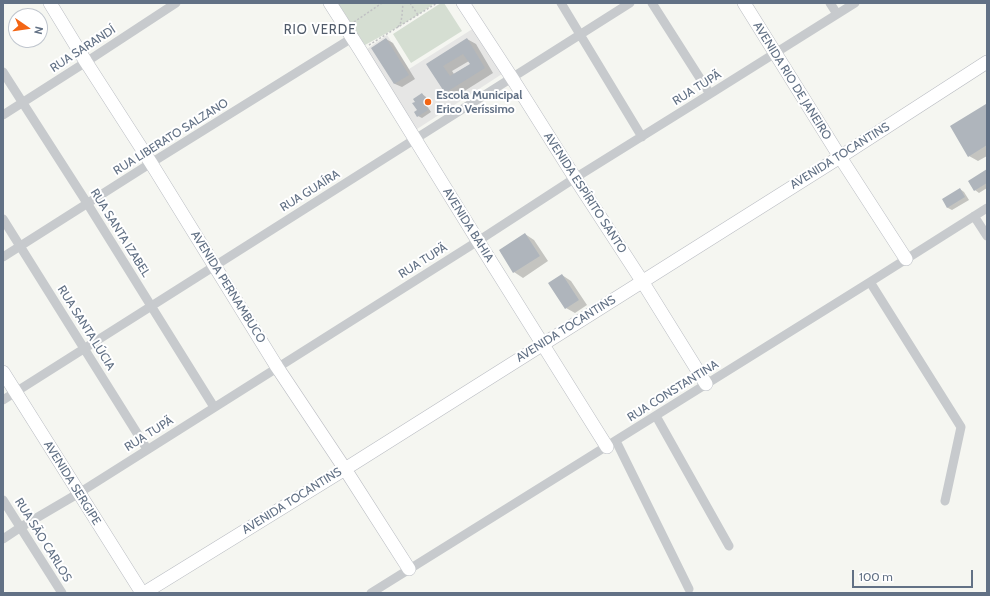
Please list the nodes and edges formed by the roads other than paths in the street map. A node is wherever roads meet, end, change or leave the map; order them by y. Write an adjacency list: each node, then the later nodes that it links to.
1 (50, 3): 15 (street, AVENIDA PERNAMBUCO)
2 (176, 3): 15 (street, RUA SARANDÍ)
3 (330, 3): 13 (street, AVENIDA BAHIA)
4 (464, 3): 18 (street, AVENIDA ESPÍRITO SANTO)
5 (561, 3): 12 (street)
6 (630, 3): 12 (street, RUA GUAÍRA)
7 (652, 3): 19 (street)
8 (744, 3): 14 (street, AVENIDA RIO DE JANEIRO)
9 (830, 3): 11 (street)
10 (855, 3): 11 (street, RUA TUPÃ)
11 (837, 14): 14 (street, RUA TUPÃ)
12 (579, 34): 18 (street, RUA GUAÍRA); 22 (street)
13 (352, 38): 23 (street, AVENIDA BAHIA); 25 (street, RUA LIBERATO SALZANO)
14 (775, 53): 19 (street, RUA TUPÃ); 24 (street, AVENIDA RIO DE JANEIRO)
15 (86, 62): 20 (street, RUA SARANDÍ); 25 (street, AVENIDA PERNAMBUCO)
16 (987, 62): 24 (street, AVENIDA TOCANTINS)
17 (3, 72): 20 (street, RUA SANTA IZABEL)
18 (512, 78): 23 (street, RUA GUAÍRA); 26 (street, AVENIDA ESPÍRITO SANTO)
19 (710, 94): 22 (street, RUA TUPÃ)
20 (22, 102): 21 (street, RUA SARANDÍ); 27 (street, RUA SANTA IZABEL)
21 (3, 115)
22 (642, 137): 26 (street, RUA TUPÃ)
23 (415, 139): 32 (street, AVENIDA BAHIA); 36 (street, RUA GUAÍRA)
24 (840, 157): 35 (street, AVENIDA RIO DE JANEIRO); 37 (street, AVENIDA TOCANTINS)
25 (151, 163): 27 (street, RUA LIBERATO SALZANO); 36 (street, AVENIDA PERNAMBUCO)
26 (575, 178): 32 (street, RUA TUPÃ); 37 (street, AVENIDA ESPÍRITO SANTO)
27 (88, 203): 33 (street, RUA LIBERATO SALZANO); 39 (street, RUA SANTA IZABEL)
28 (987, 208): 29 (street, RUA CONSTANTINA)
29 (974, 216): 31 (street); 35 (street, RUA CONSTANTINA)
30 (3, 219): 33 (street, RUA SANTA LÚCIA)
31 (987, 236)
32 (478, 241): 40 (street, AVENIDA BAHIA); 42 (street, RUA TUPÃ)
33 (20, 246): 34 (street, RUA LIBERATO SALZANO); 41 (street, RUA SANTA LÚCIA)
34 (3, 256)
35 (906, 259): 38 (street, RUA CONSTANTINA)
36 (214, 266): 39 (street, RUA GUAÍRA); 42 (street, AVENIDA PERNAMBUCO)
37 (642, 281): 40 (street, AVENIDA TOCANTINS); 44 (street, AVENIDA ESPÍRITO SANTO)
38 (870, 282): 44 (street, RUA CONSTANTINA); 54 (street)
39 (151, 306): 41 (street, RUA GUAÍRA); 47 (street, RUA SANTA IZABEL)
40 (543, 343): 49 (street, AVENIDA BAHIA); 51 (street, AVENIDA TOCANTINS)
41 (84, 348): 45 (street, RUA GUAÍRA); 50 (street, RUA SANTA LÚCIA)
42 (277, 367): 47 (street, RUA TUPÃ); 51 (street, AVENIDA PERNAMBUCO)
43 (3, 372): 45 (street, AVENIDA SERGIPE)
44 (706, 384): 48 (street, RUA CONSTANTINA)
45 (16, 392): 46 (street, RUA GUAÍRA); 52 (street, AVENIDA SERGIPE)
46 (3, 400)
47 (214, 407): 50 (street, RUA TUPÃ)
48 (656, 416): 49 (street, RUA CONSTANTINA); 57 (street)
49 (611, 444): 58 (street, RUA CONSTANTINA); 59 (street)
50 (147, 450): 52 (street, RUA TUPÃ)
51 (345, 469): 58 (street, AVENIDA PERNAMBUCO); 61 (street, AVENIDA TOCANTINS)
52 (79, 493): 55 (street, RUA TUPÃ); 61 (street, AVENIDA SERGIPE)
53 (3, 500): 55 (street, RUA SÃO CARLOS)
54 (945, 501)
55 (21, 527): 56 (street, RUA TUPÃ); 60 (street, RUA SÃO CARLOS)
56 (3, 539)
57 (729, 546)
58 (409, 569): 62 (street, RUA CONSTANTINA)
59 (689, 590)
60 (62, 593)
61 (143, 593)
62 (371, 593)

